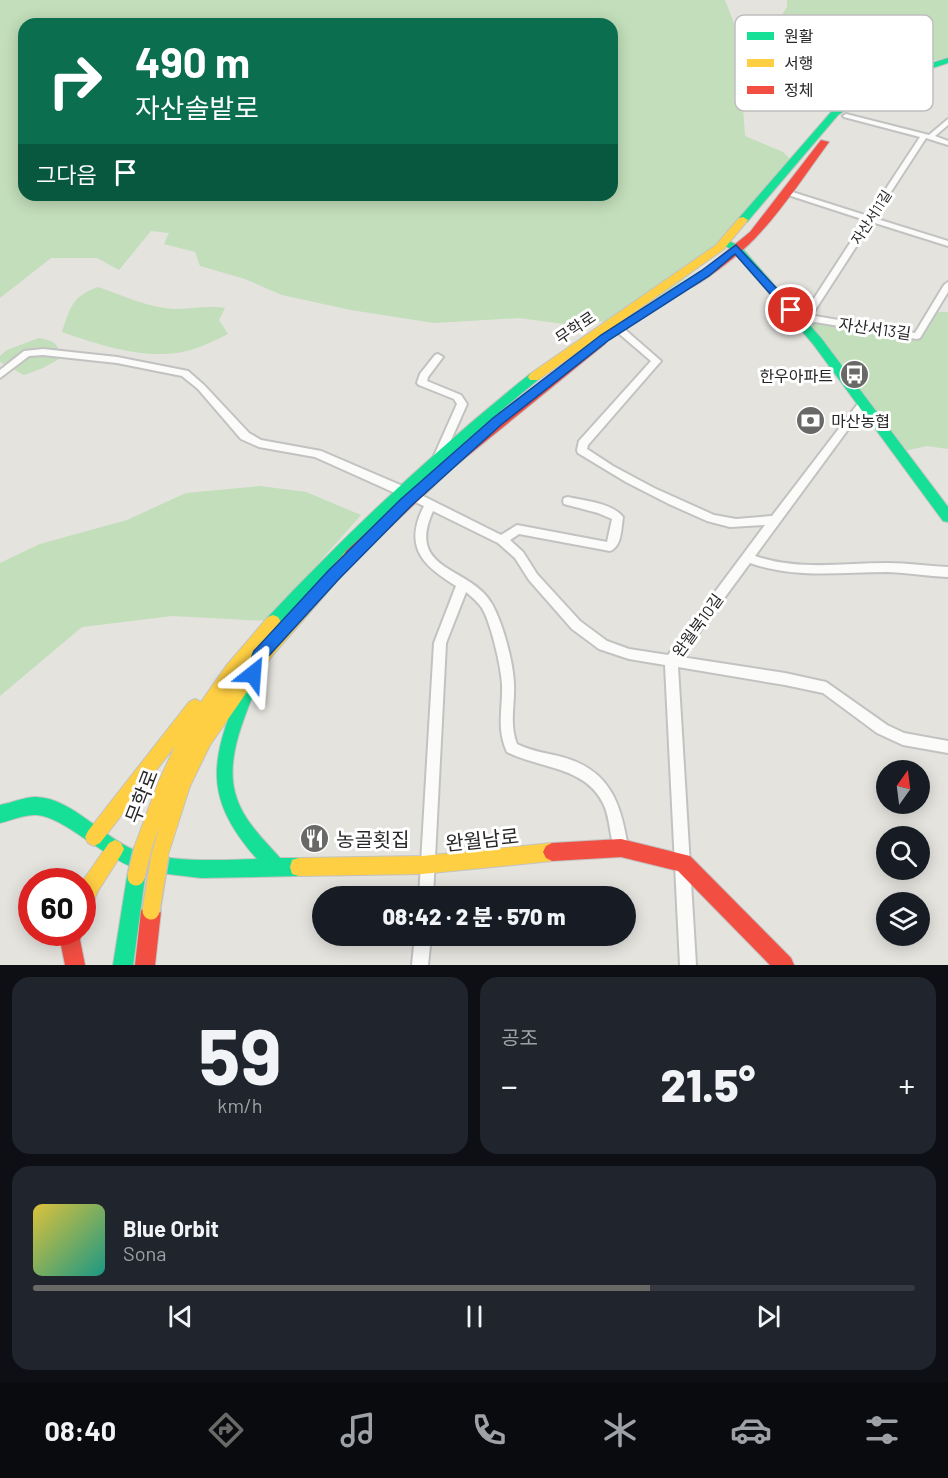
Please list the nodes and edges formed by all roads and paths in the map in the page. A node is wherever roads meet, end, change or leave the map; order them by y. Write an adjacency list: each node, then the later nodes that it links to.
1 (948, 60): 2 (main road, 무학로)
2 (933, 65)
3 (948, 66): 4 (main road, 무학로)
4 (933, 71)
5 (838, 111): 14 (main road, 무학로)
6 (854, 111): 7 (main road, 무학로)
7 (846, 116): 9 (street); 11 (main road, 무학로)
8 (948, 121): 9 (street, 자산서11길)
9 (927, 137): 10 (street); 12 (street, 자산서11길)
10 (948, 142)
11 (786, 193): 12 (street); 14 (main road, 무학로)
12 (869, 219): 13 (street); 18 (street, 자산서11길)
13 (948, 244)
14 (730, 245): 18 (main road); 19 (main road, 무학로); 23 (main road, 무학로)
15 (948, 285): 17 (street, 자산서13길)
16 (948, 309): 17 (street)
17 (935, 310): 18 (street, 자산서13길)
18 (802, 323): 22 (main road)
19 (619, 329): 24 (main road, 무학로); 28 (street)
20 (438, 357): 23 (street)
21 (0, 375): 24 (street)
22 (863, 403): 27 (main road); 28 (street, 완월북10길)
23 (438, 458): 24 (main road, 무학로)
24 (406, 494): 26 (street); 33 (main road, 무학로); 34 (main road, 무학로)
25 (568, 501): 29 (street)
26 (430, 506): 29 (street); 32 (street)
27 (948, 517)
28 (775, 520): 30 (street, 완월북10길)
29 (502, 540): 35 (street)
30 (747, 558): 31 (street); 35 (street, 완월북10길)
31 (948, 572)
32 (463, 584): 39 (street); 42 (street)
33 (260, 656): 43 (main road, 무학로); 50 (main road, 무학로, bridge)
34 (241, 658): 38 (main road, 무학로); 49 (main road, 무학로, bridge)
35 (671, 660): 36 (street); 41 (street, 완월북10길)
36 (948, 747)
37 (0, 814): 38 (main road, 완월남로)
38 (94, 837): 40 (main road, 완월남로)
39 (621, 848): 41 (main road, 완월남로); 42 (main road, 완월남로)
40 (115, 849): 43 (main road, 완월남로); 44 (main road)
41 (683, 863): 52 (street, 완월북10길); 53 (main road)
42 (430, 864): 43 (main road, 완월남로); 45 (street)
43 (275, 866)
44 (96, 877)
45 (427, 886)
46 (71, 946): 48 (main road)
47 (422, 946): 51 (street)
48 (75, 965)
49 (123, 965)
50 (145, 965)
51 (420, 965)
52 (688, 965)
53 (783, 965)

